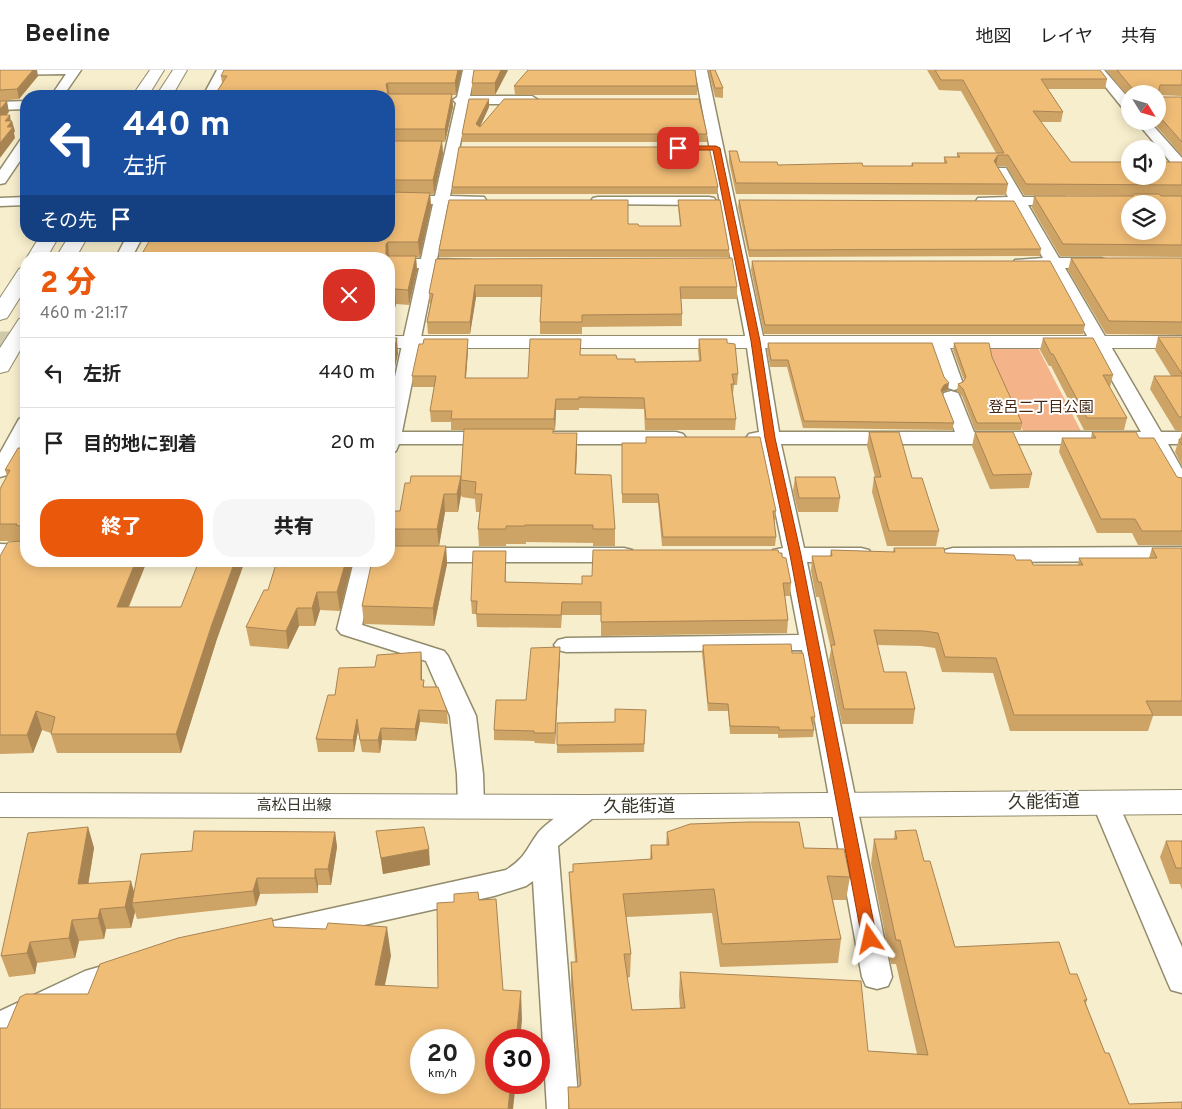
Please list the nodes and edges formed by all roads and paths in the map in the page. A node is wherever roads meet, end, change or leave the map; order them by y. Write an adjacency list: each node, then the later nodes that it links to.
1 (75, 70): 8 (street); 9 (street)
2 (157, 70): 10 (main road)
3 (180, 70): 11 (main road)
4 (223, 70): 12 (street)
5 (469, 70): 15 (street)
6 (701, 70): 35 (street)
7 (1098, 70): 13 (street)
8 (0, 71)
9 (61, 90)
10 (144, 90)
11 (168, 90)
12 (212, 90)
13 (1121, 95)
14 (444, 100): 15 (street)
15 (463, 100): 16 (street); 22 (street)
16 (541, 100)
17 (0, 106): 18 (street)
18 (20, 106)
19 (1150, 130): 20 (street)
20 (1158, 140)
21 (434, 148): 22 (street)
22 (457, 148): 31 (street)
23 (1166, 148): 24 (street)
24 (1182, 148)
25 (1166, 149): 27 (street)
26 (20, 151): 29 (street)
27 (1182, 167)
28 (1001, 171): 38 (street)
29 (0, 180)
30 (395, 200): 31 (street)
31 (441, 200): 32 (street); 41 (street)
32 (490, 200)
33 (20, 201): 40 (street)
34 (580, 201): 35 (street)
35 (728, 201): 36 (street); 48 (street)
36 (748, 201)
37 (970, 201): 38 (street)
38 (1018, 201): 39 (street); 43 (street)
39 (1076, 201)
40 (0, 202)
41 (427, 263): 45 (street); 46 (street); 55 (street)
42 (1005, 263): 43 (street)
43 (1054, 263): 44 (street); 57 (street)
44 (1113, 263)
45 (395, 264)
46 (486, 264)
47 (721, 264): 48 (street)
48 (741, 264): 49 (street); 53 (street)
49 (760, 264)
50 (20, 282): 51 (main road)
51 (0, 314)
52 (20, 333): 59 (main road)
53 (755, 341): 55 (main road); 56 (main road); 65 (street)
54 (395, 342): 55 (main road)
55 (411, 342): 60 (street)
56 (939, 342): 57 (main road); 69 (street)
57 (1097, 342): 58 (main road); 66 (street)
58 (1182, 342)
59 (0, 366)
60 (395, 414)
61 (511, 438): 70 (street)
62 (530, 438): 63 (street)
63 (690, 438)
64 (740, 438): 65 (street)
65 (770, 438): 69 (street); 80 (street)
66 (1155, 438): 67 (street); 69 (street); 72 (street)
67 (1182, 438)
68 (20, 439): 71 (street)
69 (967, 439)
70 (395, 441)
71 (0, 471)
72 (1182, 486)
73 (0, 551): 74 (street)
74 (20, 551)
75 (934, 554): 76 (street)
76 (1182, 554)
77 (395, 555): 78 (street)
78 (646, 555)
79 (765, 555): 80 (street)
80 (795, 555): 81 (street); 83 (street)
81 (884, 555)
82 (364, 567): 88 (street)
83 (812, 642): 84 (street); 89 (street)
84 (566, 645)
85 (1182, 802): 86 (main road, 久能街道)
86 (1105, 803): 89 (main road, 久能街道); 95 (street)
87 (0, 806): 88 (main road, 高松日出線)
88 (471, 806): 90 (main road, 高松日出線)
89 (843, 806): 90 (main road, 久能街道); 94 (street)
90 (589, 807): 91 (street, 久能街道)
91 (544, 846): 92 (street, 久能街道); 97 (street)
92 (241, 940)
93 (150, 964): 96 (street)
94 (877, 977)
95 (1182, 981)
96 (0, 1025)
97 (563, 1109)

